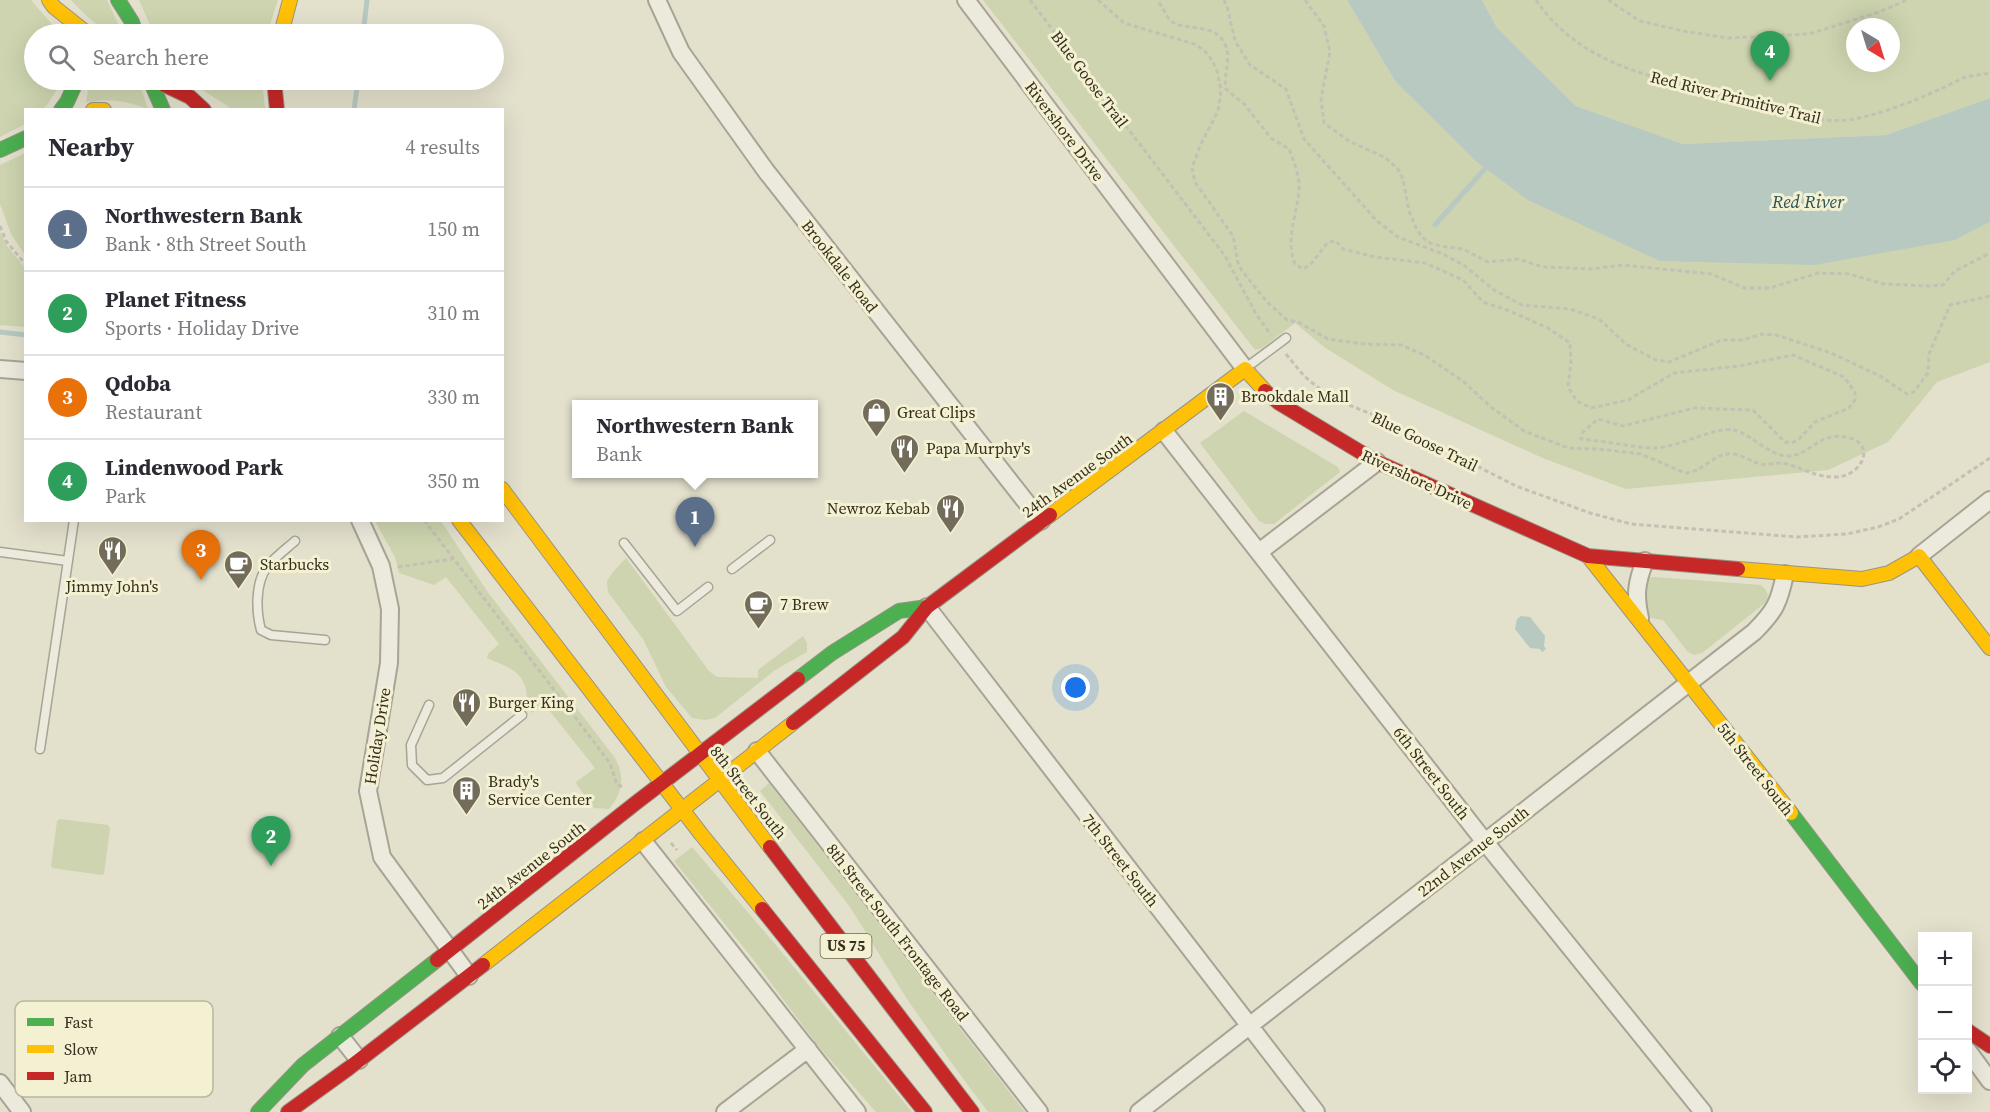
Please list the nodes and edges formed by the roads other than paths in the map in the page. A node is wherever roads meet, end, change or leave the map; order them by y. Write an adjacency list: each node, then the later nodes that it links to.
1 (49, 0): 6 (main road)
2 (118, 0): 7 (main road)
3 (290, 0): 8 (main road)
4 (657, 0): 27 (street, Brookdale Road)
5 (966, 0): 21 (street, Rivershore Drive)
6 (74, 24)
7 (133, 24)
8 (284, 24)
9 (72, 90): 13 (main road)
10 (155, 90): 14 (main road)
11 (174, 90): 15 (main road)
12 (275, 90): 16 (main road)
13 (62, 108)
14 (161, 108)
15 (202, 108)
16 (278, 108)
17 (24, 139): 18 (main road)
18 (0, 150)
19 (1286, 338): 21 (lane)
20 (0, 369): 22 (street)
21 (1245, 369): 23 (main road, 24th Avenue South); 24 (main road, Rivershore Drive)
22 (24, 371)
23 (1164, 431): 27 (main road, 24th Avenue South); 37 (street, 6th Street South)
24 (1377, 462): 37 (street); 38 (main road, Rivershore Drive)
25 (504, 492): 54 (main road, 8th Street South / US 75)
26 (1990, 500): 39 (street)
27 (1041, 521): 45 (main road, 24th Avenue South)
28 (74, 522): 40 (lane)
29 (351, 522): 34 (street, Holiday Drive)
30 (361, 522): 34 (street, Holiday Drive)
31 (461, 522): 56 (main road, US 75)
32 (770, 540): 42 (lane)
33 (295, 541): 47 (lane)
34 (370, 542): 60 (street, Holiday Drive)
35 (624, 543): 44 (lane)
36 (0, 552): 40 (lane)
37 (1259, 552): 59 (street, 6th Street South)
38 (1588, 556): 41 (main road, Rivershore Drive); 46 (main road, 5th Street South)
39 (1919, 556): 43 (main road, Rivershore Drive); 48 (main road)
40 (68, 561): 52 (lane)
41 (1645, 561): 43 (main road, Rivershore Drive); 46 (street)
42 (732, 569)
43 (1785, 573): 49 (street, 22nd Avenue South)
44 (708, 587)
45 (927, 607): 53 (main road, 24th Avenue South); 54 (main road, 24th Avenue South); 63 (street, 7th Street South)
46 (1641, 622): 49 (main road, 5th Street South)
47 (326, 640)
48 (1990, 648)
49 (1689, 683): 59 (street, 22nd Avenue South); 62 (main road, 5th Street South)
50 (429, 705): 51 (lane)
51 (522, 715)
52 (40, 748)
53 (757, 751): 55 (main road, 24th Avenue South); 79 (street, 8th Street South Frontage Road)
54 (699, 755): 55 (main road, 8th Street South / US 75); 56 (main road, 24th Avenue South)
55 (719, 780): 57 (main road, 24th Avenue South); 78 (main road, 8th Street South / US 75)
56 (664, 783): 57 (main road, US 75); 60 (main road, 24th Avenue South)
57 (682, 809): 58 (main road, 24th Avenue South); 77 (main road, US 75)
58 (642, 841): 61 (main road, 24th Avenue South); 67 (street)
59 (1485, 842): 63 (street, 22nd Avenue South); 82 (street, 6th Street South)
60 (449, 950): 61 (street, Holiday Drive); 65 (main road, 24th Avenue South)
61 (469, 976): 69 (main road, 24th Avenue South)
62 (1918, 978)
63 (1249, 1026): 80 (street, 22nd Avenue South); 81 (street, 7th Street South)
64 (1972, 1035): 66 (main road)
65 (340, 1036): 69 (street); 73 (main road, 24th Avenue South)
66 (1990, 1046)
67 (808, 1048): 75 (street); 76 (street)
68 (1972, 1056): 70 (street)
69 (359, 1060): 74 (main road, 24th Avenue South)
70 (1990, 1081)
71 (0, 1083): 72 (street)
72 (22, 1112)
73 (258, 1112)
74 (288, 1112)
75 (725, 1112)
76 (857, 1112)
77 (925, 1112)
78 (972, 1112)
79 (1039, 1112)
80 (1139, 1112)
81 (1316, 1112)
82 (1703, 1112)

